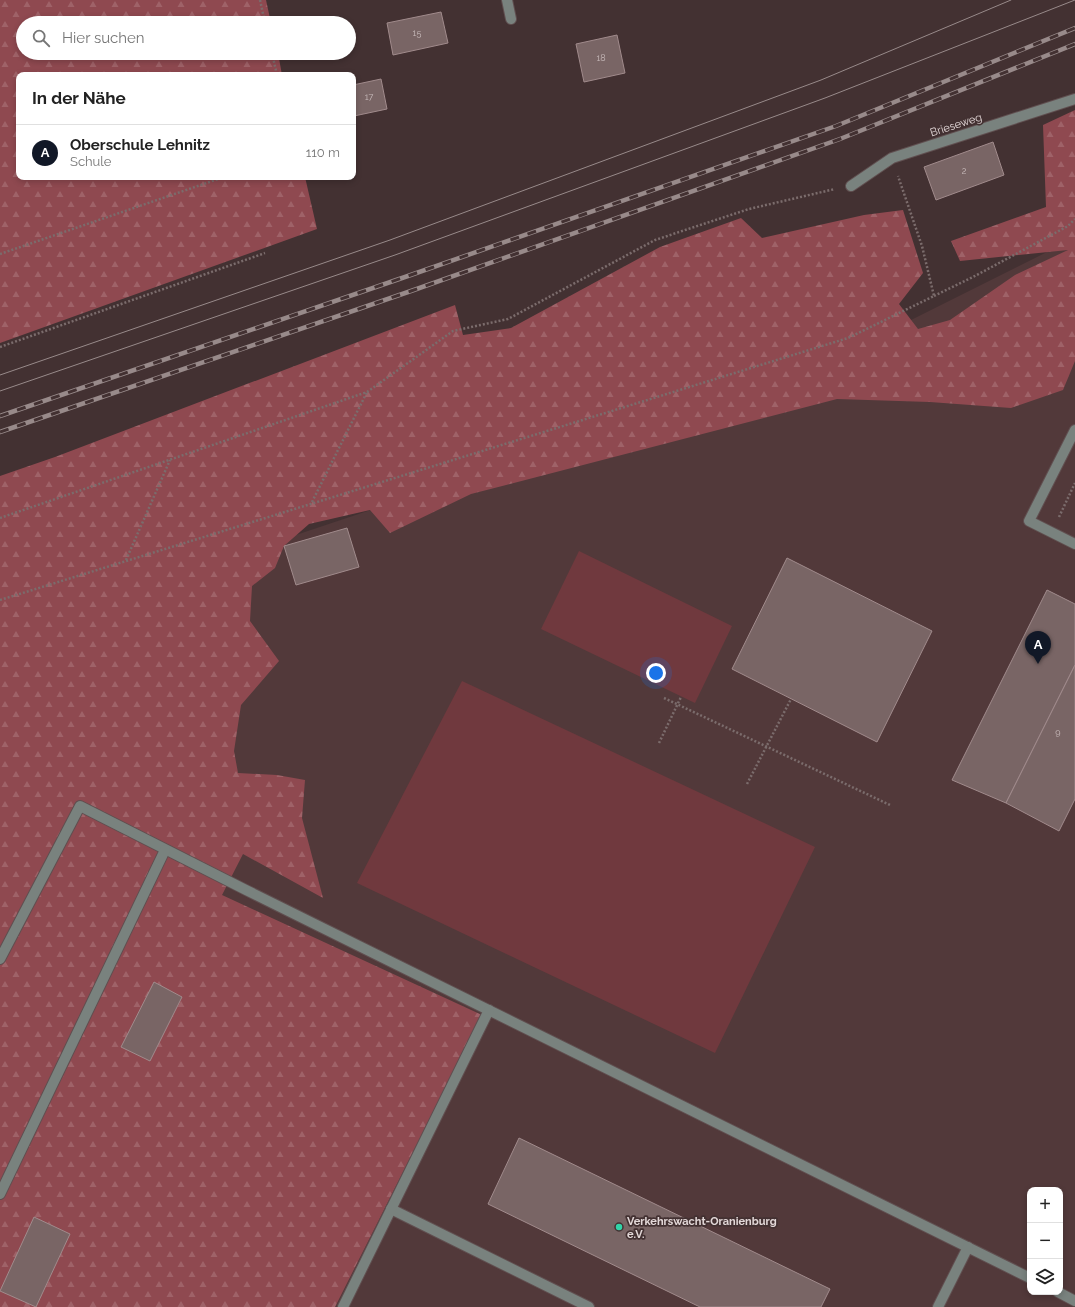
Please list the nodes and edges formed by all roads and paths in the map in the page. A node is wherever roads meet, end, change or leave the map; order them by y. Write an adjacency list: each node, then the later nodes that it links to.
1 (260, 0): 3 (path)
2 (507, 0): 4 (street)
3 (263, 16)
4 (511, 19)
5 (274, 60): 6 (path)
6 (276, 72)
7 (1075, 99): 8 (street, Brieseweg)
8 (892, 158): 10 (street, Brieseweg); 14 (path)
9 (215, 180): 13 (path)
10 (851, 186): 16 (path)
11 (1075, 220): 14 (path)
12 (265, 253): 15 (path)
13 (0, 254)
14 (934, 296): 20 (path)
15 (0, 346)
16 (367, 392): 18 (path); 20 (path)
17 (1075, 430): 22 (street)
18 (170, 460): 21 (path); 24 (path)
19 (1075, 483): 22 (path)
20 (312, 503): 24 (path)
21 (0, 518)
22 (1052, 532): 23 (street)
23 (1075, 544)
24 (126, 560): 25 (path)
25 (0, 600)
26 (681, 697): 29 (path)
27 (664, 698): 29 (path)
28 (791, 699): 31 (path)
29 (677, 705): 30 (path); 31 (path)
30 (659, 744)
31 (767, 746): 32 (path); 33 (path)
32 (747, 784)
33 (890, 805)
34 (165, 850): 37 (street)
35 (0, 959): 36 (street)
36 (489, 1010): 38 (street); 39 (street)
37 (0, 1194)
38 (391, 1209): 43 (street); 44 (street)
39 (968, 1247): 40 (street); 45 (street)
40 (1027, 1276)
41 (1063, 1295): 42 (street)
42 (1075, 1301)
43 (343, 1307)
44 (589, 1307)
45 (938, 1307)

